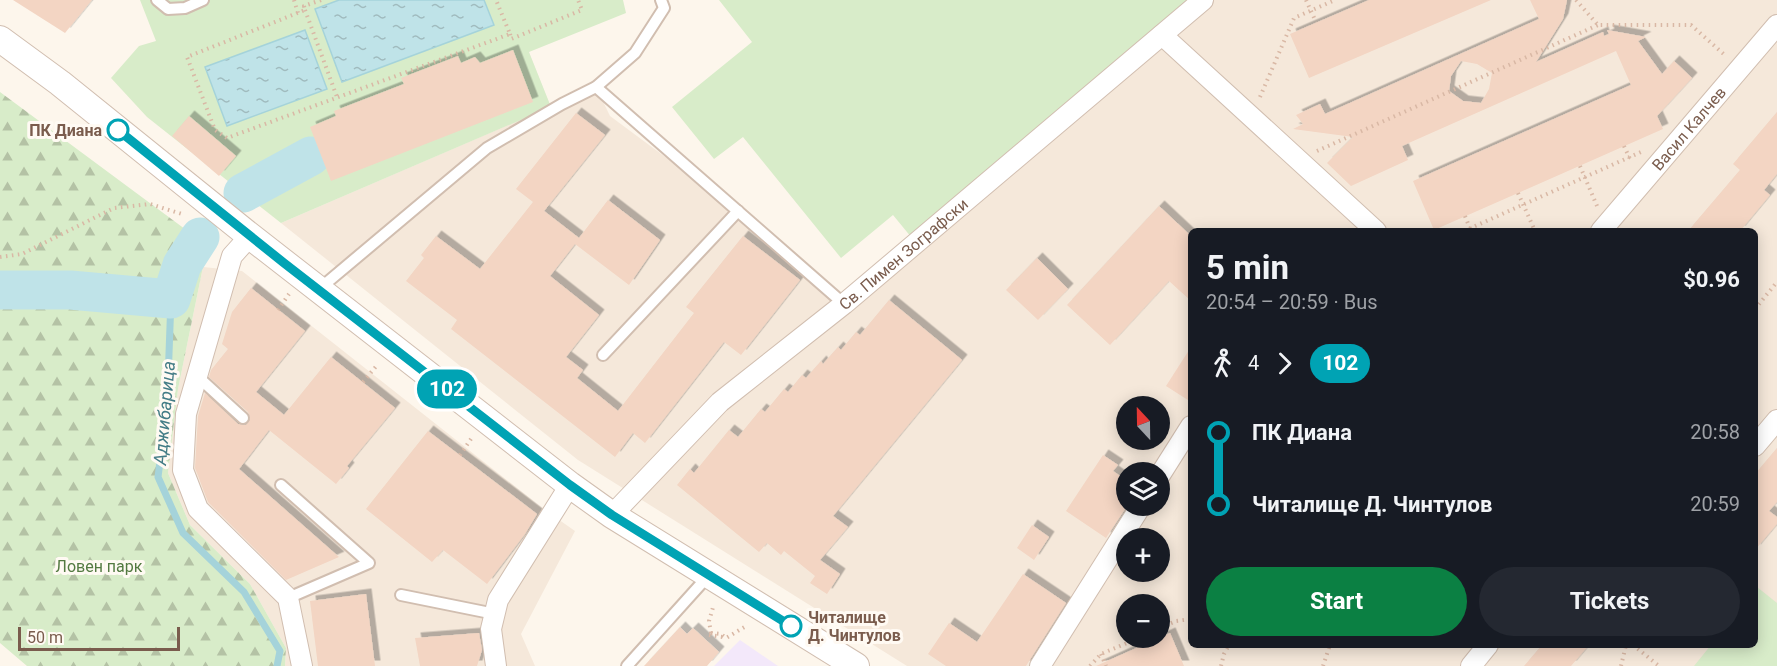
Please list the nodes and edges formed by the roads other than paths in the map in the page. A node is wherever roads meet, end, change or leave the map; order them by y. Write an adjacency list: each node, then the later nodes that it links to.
1 (157, 0): 2 (lane)
2 (203, 0)
3 (661, 0): 8 (lane)
4 (1203, 0): 6 (street, Св. Пимен Зографски)
5 (1777, 25): 11 (street, Васил Калчев)
6 (1162, 35): 10 (street); 14 (street, Св. Пимен Зографски)
7 (0, 39): 12 (street)
8 (596, 87): 9 (lane); 13 (lane)
9 (738, 211): 14 (lane); 15 (lane)
10 (1373, 228)
11 (1603, 228)
12 (250, 236): 13 (street); 16 (street)
13 (318, 290): 23 (street)
14 (844, 304): 24 (street, Св. Пимен Зографски)
15 (603, 355)
16 (197, 376): 17 (lane); 28 (street)
17 (243, 418)
18 (1777, 420): 20 (street)
19 (1188, 431): 21 (street)
20 (1758, 442)
21 (1168, 462)
22 (281, 485): 28 (lane)
23 (570, 485): 24 (street); 29 (street)
24 (612, 515): 26 (street)
25 (1134, 516): 35 (street)
26 (709, 575): 33 (lane); 34 (street)
27 (401, 595): 29 (lane)
28 (288, 598): 31 (street)
29 (495, 614): 32 (street)
30 (1486, 648): 36 (street)
31 (302, 666)
32 (496, 666)
33 (627, 666)
34 (856, 666)
35 (1040, 666)
36 (1471, 666)

